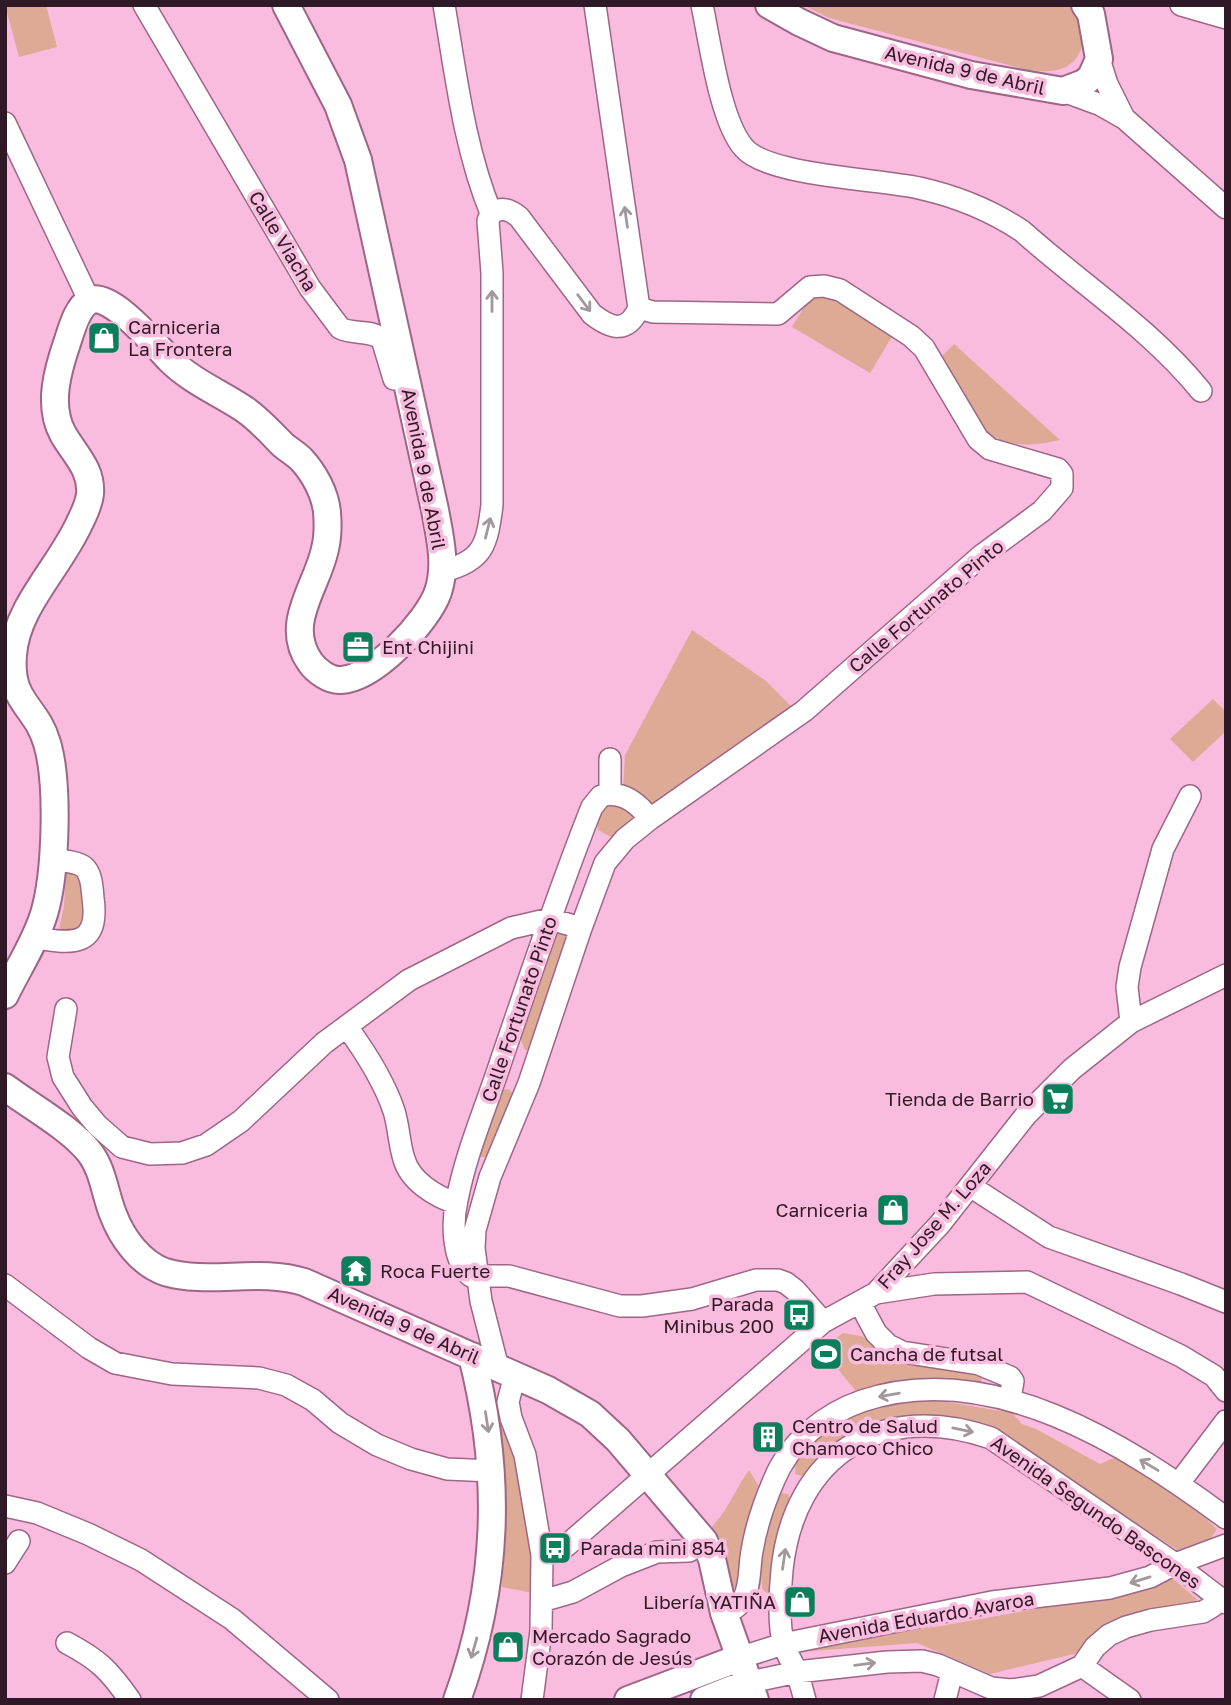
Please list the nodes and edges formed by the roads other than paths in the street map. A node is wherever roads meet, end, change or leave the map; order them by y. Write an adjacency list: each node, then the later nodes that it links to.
1 (144, 5): 19 (street, Calle Viacha)
2 (286, 5): 19 (main road, Avenida 9 de Abril)
3 (444, 5): 15 (street)
4 (595, 5): 17 (street, one-way to 4)
5 (702, 5): 18 (street)
6 (769, 5): 11 (main road, Avenida 9 de Abril)
7 (1085, 5): 10 (main road)
8 (1181, 5): 9 (street)
9 (1226, 18)
10 (1100, 59): 11 (main road, Avenida 9 de Abril); 12 (street)
11 (1063, 91): 12 (street)
12 (1124, 118): 14 (street)
13 (5, 123): 16 (street)
14 (1226, 208)
15 (491, 213): 17 (street, one-way to 17); 20 (street, one-way to 15)
16 (89, 300): 20 (main road, Avenida 9 de Abril); 25 (main road)
17 (639, 308): 24 (street, Calle Fortunato Pinto)
18 (1200, 391)
19 (424, 455): 20 (main road, Avenida 9 de Abril)
20 (443, 571)
21 (610, 759): 22 (street)
22 (610, 794): 24 (street); 26 (street, Calle Fortunato Pinto)
23 (1190, 796): 32 (street)
24 (650, 819): 27 (street, Calle Fortunato Pinto)
25 (52, 860): 28 (main road); 28 (street)
26 (550, 919): 27 (street); 33 (street); 34 (street, Calle Fortunato Pinto)
27 (581, 928): 35 (street, Calle Fortunato Pinto)
28 (35, 938): 30 (main road)
29 (1226, 975): 32 (street, Fray Jose M. Loza)
30 (5, 995)
31 (66, 1009): 33 (street)
32 (1131, 1022): 39 (street, Fray Jose M. Loza)
33 (347, 1027): 40 (street)
34 (498, 1073): 35 (street); 37 (street, Calle Fortunato Pinto)
35 (529, 1083): 38 (street, Calle Fortunato Pinto)
36 (5, 1087): 46 (main road, Avenida 9 de Abril)
37 (466, 1167): 38 (street); 40 (street, Calle Fortunato Pinto)
38 (491, 1177): 41 (street, Calle Fortunato Pinto)
39 (970, 1186): 43 (street, Fray Jose M. Loza); 44 (street)
40 (456, 1203): 41 (street, Calle Fortunato Pinto)
41 (477, 1277): 45 (street); 47 (street, Calle Fortunato Pinto)
42 (5, 1285): 51 (street)
43 (868, 1298): 45 (street, Fray Jose M. Loza); 48 (street); 49 (street)
44 (1226, 1302)
45 (823, 1322): 52 (street, Fray Jose M. Loza)
46 (472, 1356): 47 (main road, Avenida 9 de Abril); 51 (main road, one-way to 51)
47 (506, 1371): 52 (main road, Avenida 9 de Abril); 61 (street)
48 (1226, 1391)
49 (1010, 1399): 53 (street, one-way to 53); 54 (street, one-way to 49)
50 (1226, 1421): 54 (street)
51 (492, 1471): 77 (main road, one-way to 77)
52 (648, 1474): 59 (main road, Avenida 9 de Abril); 61 (street, Fray Jose M. Loza)
53 (775, 1476): 55 (street); 66 (street)
54 (1179, 1483): 57 (street)
55 (804, 1493): 63 (street, Avenida Segundo Bascones, one-way to 63); 68 (street, Avenida Segundo Bascones, one-way to 55)
56 (5, 1506): 76 (street)
57 (1226, 1518)
58 (19, 1541): 62 (street)
59 (704, 1541): 65 (street); 66 (main road, Avenida 9 de Abril)
60 (1226, 1545): 63 (street, Avenida Eduardo Avaroa)
61 (542, 1555): 65 (street)
62 (5, 1563)
63 (1175, 1564): 64 (street, Avenida Segundo Bascones); 68 (street, Avenida Eduardo Avaroa, one-way to 68)
64 (1222, 1600): 70 (street, Avenida Eduardo Avaroa)
65 (542, 1601): 78 (street)
66 (724, 1613): 69 (main road, Avenida 9 de Abril)
67 (67, 1643): 75 (street)
68 (783, 1644): 69 (street, Avenida Eduardo Avaroa); 71 (street, Avenida Segundo Bascones)
69 (739, 1658): 73 (main road, Avenida 9 de Abril); 79 (main road, Avenida Eduardo Avaroa)
70 (1082, 1666): 74 (street, Avenida Eduardo Avaroa); 83 (street)
71 (797, 1672): 72 (street, Avenida Eduardo Avaroa, one-way to 72); 73 (street, Avenida Eduardo Avaroa); 81 (street, Avenida Segundo Bascones)
72 (952, 1672): 74 (street, Avenida Eduardo Avaroa); 82 (street)
73 (752, 1691): 80 (main road, Avenida Eduardo Avaroa)
74 (1012, 1695)
75 (130, 1700)
76 (328, 1700)
77 (457, 1700)
78 (532, 1700)
79 (628, 1700)
80 (704, 1700)
81 (804, 1700)
82 (945, 1700)
83 (1130, 1700)

